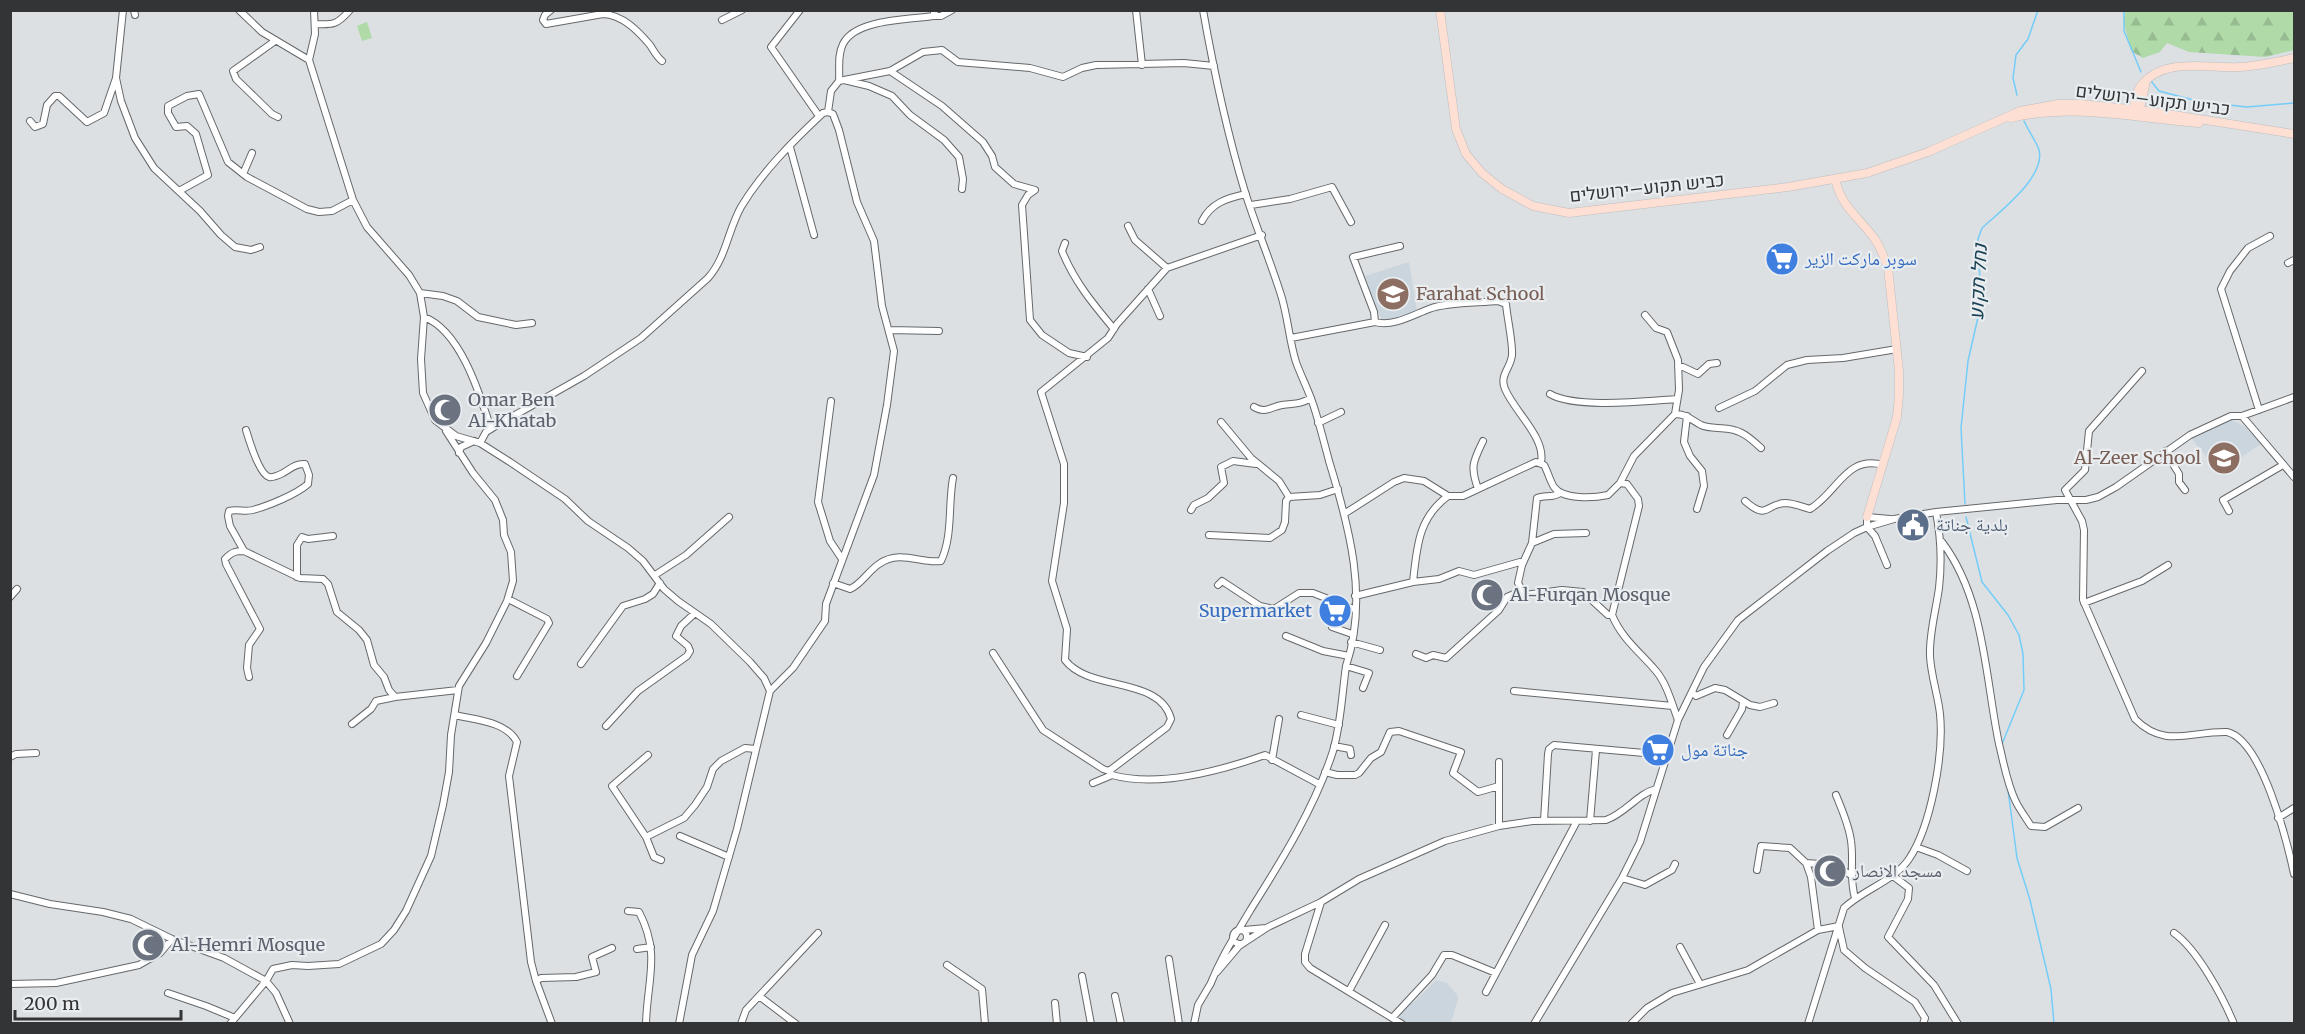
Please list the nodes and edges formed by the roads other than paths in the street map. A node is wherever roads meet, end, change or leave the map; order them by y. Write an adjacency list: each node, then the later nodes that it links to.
1 (123, 10): 22 (street)
2 (239, 10): 15 (street)
3 (314, 10): 14 (street)
4 (350, 10): 14 (street)
5 (551, 10): 18 (street)
6 (742, 10): 13 (street)
7 (800, 10): 29 (street)
8 (952, 10): 12 (street)
9 (1136, 10): 19 (street)
10 (1203, 10): 20 (street)
11 (1440, 10): 37 (main road, כביש תקוע–ירושלים)
12 (934, 13): 23 (street)
13 (722, 20)
14 (315, 24): 17 (street)
15 (274, 41): 17 (street); 30 (street)
16 (2295, 58): 24 (main road)
17 (309, 60): 41 (street)
18 (662, 61)
19 (1142, 65): 20 (street); 21 (street)
20 (1214, 66): 40 (street)
21 (890, 71): 23 (street); 67 (street)
22 (116, 78): 31 (street); 39 (street)
23 (841, 80): 26 (street); 38 (street)
24 (2146, 80): 25 (main road); 27 (main road)
25 (2143, 93): 27 (main road); 28 (main road)
26 (828, 112): 29 (street); 62 (street)
27 (2137, 113): 28 (main road, כביש תקוע–ירושלים); 32 (main road, כביש תקוע–ירושלים); 37 (main road, כביש תקוע–ירושלים)
28 (2162, 113): 32 (main road, כביש תקוע–ירושלים)
29 (819, 116): 34 (street)
30 (278, 117)
31 (30, 120)
32 (2248, 127): 33 (main road, כביש תקוע–ירושלים)
33 (2295, 134)
34 (790, 147): 47 (street); 86 (street)
35 (252, 153): 36 (street)
36 (243, 174): 39 (street); 41 (street)
37 (1835, 179): 66 (main road)
38 (962, 189)
39 (179, 191): 51 (street)
40 (1246, 194): 42 (street); 43 (street)
41 (353, 200): 54 (street)
42 (1251, 205): 44 (street); 46 (street)
43 (1202, 221)
44 (1351, 222)
45 (1128, 226): 52 (street)
46 (1262, 235): 52 (street); 65 (street)
47 (814, 236)
48 (2270, 236): 78 (street)
49 (1065, 243): 61 (street)
50 (1400, 246): 58 (street)
51 (260, 247)
52 (1167, 268): 53 (street)
53 (1148, 289): 56 (street); 61 (street)
54 (420, 293): 57 (street); 59 (street)
55 (1645, 315): 64 (street)
56 (1160, 316)
57 (424, 317): 85 (street); 86 (street)
58 (1376, 322): 65 (street); 93 (street)
59 (532, 323)
60 (1671, 324): 64 (street)
61 (1114, 329): 67 (street)
62 (889, 330): 63 (street); 125 (street)
63 (939, 331)
64 (1666, 332): 69 (street)
65 (1291, 338): 73 (street)
66 (1897, 349): 77 (street); 95 (main road)
67 (1087, 357): 184 (street)
68 (1717, 363): 69 (street)
69 (1678, 367): 74 (street)
70 (2142, 371): 107 (street)
71 (1550, 394): 74 (street)
72 (2295, 397): 78 (street)
73 (1311, 398): 76 (street); 84 (street)
74 (1677, 399): 80 (street)
75 (831, 401): 125 (street)
76 (1254, 407)
77 (1719, 408)
78 (2259, 410): 82 (street)
79 (1341, 412): 84 (street)
80 (1675, 414): 81 (street); 99 (street)
81 (1687, 416): 90 (street); 109 (street)
82 (2242, 416): 91 (street); 96 (street)
83 (1221, 422): 94 (street)
84 (1318, 423): 100 (street)
85 (444, 428): 89 (street); 92 (street)
86 (491, 429): 89 (street)
87 (246, 430): 124 (street)
88 (1483, 441): 101 (street)
89 (477, 442): 92 (street); 129 (street)
90 (1761, 448)
91 (2165, 451): 102 (street); 107 (street)
92 (459, 453): 139 (street)
93 (1541, 462): 101 (street); 103 (street)
94 (1257, 464): 105 (street); 110 (street)
95 (1883, 465): 106 (main road); 108 (street)
96 (2283, 465): 97 (street); 111 (street)
97 (2295, 477)
98 (953, 478): 133 (street)
99 (1620, 483): 103 (street); 143 (street)
100 (1338, 489): 105 (street); 113 (street)
101 (1478, 489): 104 (street)
102 (2186, 490)
103 (1560, 493): 123 (street)
104 (1448, 496): 113 (street); 131 (street)
105 (1289, 497): 120 (street)
106 (1875, 497): 115 (main road); 116 (street)
107 (2068, 499): 112 (street); 140 (street)
108 (1745, 501)
109 (1697, 509)
110 (1191, 510)
111 (2229, 511)
112 (1936, 512): 116 (street); 122 (street)
113 (1344, 514): 137 (street)
114 (729, 517): 129 (street)
115 (1867, 517): 116 (street); 117 (street); 119 (street)
116 (1880, 521): 117 (street)
117 (1867, 527): 119 (street); 127 (street)
118 (1586, 532): 123 (street)
119 (1854, 533): 160 (street)
120 (1209, 535)
121 (333, 536): 130 (street)
122 (1941, 541): 190 (street); 199 (street)
123 (1532, 543): 126 (street)
124 (244, 551): 130 (street); 155 (street)
125 (842, 559): 133 (street)
126 (1522, 565): 131 (street); 136 (street)
127 (1887, 565)
128 (2168, 565): 140 (street)
129 (655, 575): 132 (street)
130 (297, 577): 161 (street)
131 (1413, 582): 137 (street)
132 (660, 583): 142 (street); 152 (street)
133 (833, 584): 158 (street)
134 (1218, 585): 141 (street)
135 (17, 589): 138 (street)
136 (1521, 591): 143 (street); 150 (street)
137 (1355, 596): 141 (street)
138 (10, 597)
139 (508, 599): 154 (street); 157 (street)
140 (2084, 603): 192 (street)
141 (1354, 609): 145 (street)
142 (695, 613): 158 (street); 171 (street)
143 (1612, 615): 163 (street)
144 (1332, 627): 145 (street)
145 (1352, 634): 147 (street)
146 (1287, 636): 151 (street)
147 (1351, 642): 148 (street); 151 (street)
148 (1380, 650)
149 (993, 653): 184 (street)
150 (1416, 654)
151 (1349, 656): 153 (street)
152 (581, 664)
153 (1346, 666): 156 (street); 170 (street)
154 (517, 676)
155 (249, 677)
156 (1364, 688)
157 (458, 690): 161 (street); 165 (street)
158 (770, 691): 174 (street)
159 (1514, 691): 163 (street)
160 (1690, 695): 162 (street); 163 (street); 168 (street)
161 (395, 697): 169 (street)
162 (1743, 702): 164 (street); 172 (street)
163 (1671, 703): 168 (street)
164 (1774, 704)
165 (455, 715): 233 (street); 234 (street)
166 (1301, 715): 170 (street)
167 (1279, 719): 181 (street)
168 (1678, 720): 179 (street)
169 (352, 724)
170 (1339, 725): 173 (street)
171 (606, 726)
172 (1726, 735)
173 (1334, 746): 178 (street); 183 (street)
174 (756, 749): 198 (street); 200 (street)
175 (1596, 750): 179 (street); 193 (street); 195 (street)
176 (36, 753): 180 (street)
177 (648, 755): 198 (street)
178 (1351, 755)
179 (1667, 755): 188 (street)
180 (10, 757)
181 (1272, 759): 184 (street); 186 (street)
182 (1499, 762): 187 (street)
183 (1325, 772): 186 (street); 187 (street)
184 (1111, 773): 185 (street)
185 (1093, 783)
186 (1319, 784): 214 (street)
187 (1499, 786): 196 (street)
188 (1656, 789): 195 (street); 209 (street)
189 (1836, 795): 207 (street)
190 (2078, 808)
191 (2295, 808): 192 (street)
192 (2278, 818): 206 (street)
193 (1544, 820): 194 (street); 196 (street)
194 (1577, 820): 195 (street); 231 (street)
195 (1590, 820)
196 (1499, 826): 212 (street)
197 (680, 836): 200 (street)
198 (645, 837): 201 (street)
199 (1916, 847): 205 (street); 208 (street)
200 (729, 857): 249 (street)
201 (661, 860)
202 (1806, 863): 204 (street); 207 (street); 218 (street)
203 (1675, 864): 209 (street)
204 (1757, 870)
205 (1967, 871)
206 (2295, 874)
207 (1851, 875): 211 (street)
208 (1893, 876): 211 (street); 263 (street)
209 (1623, 878): 259 (street)
210 (10, 894): 223 (street)
211 (1855, 898): 216 (street)
212 (1321, 902): 217 (street); 238 (street)
213 (628, 911): 225 (street)
214 (1244, 921): 219 (street); 221 (street)
215 (1385, 925): 238 (street)
216 (1839, 926): 218 (street); 261 (street); 262 (street)
217 (1268, 927): 219 (street); 224 (street)
218 (1818, 930): 236 (street)
219 (1248, 931): 221 (street); 224 (street)
220 (818, 933): 241 (street)
221 (1235, 933): 224 (street); 237 (street)
222 (2174, 933): 264 (street)
223 (172, 939): 233 (street); 235 (street)
224 (1244, 942): 237 (street)
225 (651, 947): 228 (street); 248 (street)
226 (1680, 947): 236 (street)
227 (612, 948): 234 (street)
228 (637, 949)
229 (1169, 959): 256 (street)
230 (947, 965): 252 (street)
231 (1496, 973): 239 (street); 244 (street)
232 (1082, 976): 254 (street)
233 (266, 981): 245 (street); 246 (street)
234 (536, 981): 247 (street)
235 (10, 984)
236 (1700, 984): 260 (street)
237 (1209, 985): 257 (street)
238 (1349, 991): 244 (street)
239 (1486, 992)
240 (168, 993): 245 (street)
241 (759, 996): 250 (street); 251 (street)
242 (1115, 996): 255 (street)
243 (1055, 1003): 253 (street)
244 (1393, 1017): 258 (street)
245 (232, 1021)
246 (290, 1023)
247 (552, 1023)
248 (646, 1023)
249 (679, 1023)
250 (741, 1023)
251 (796, 1023)
252 (985, 1023)
253 (1057, 1023)
254 (1091, 1023)
255 (1121, 1023)
256 (1179, 1023)
257 (1194, 1023)
258 (1402, 1023)
259 (1534, 1023)
260 (1631, 1023)
261 (1808, 1023)
262 (1923, 1023)
263 (1958, 1023)
264 (2234, 1023)

